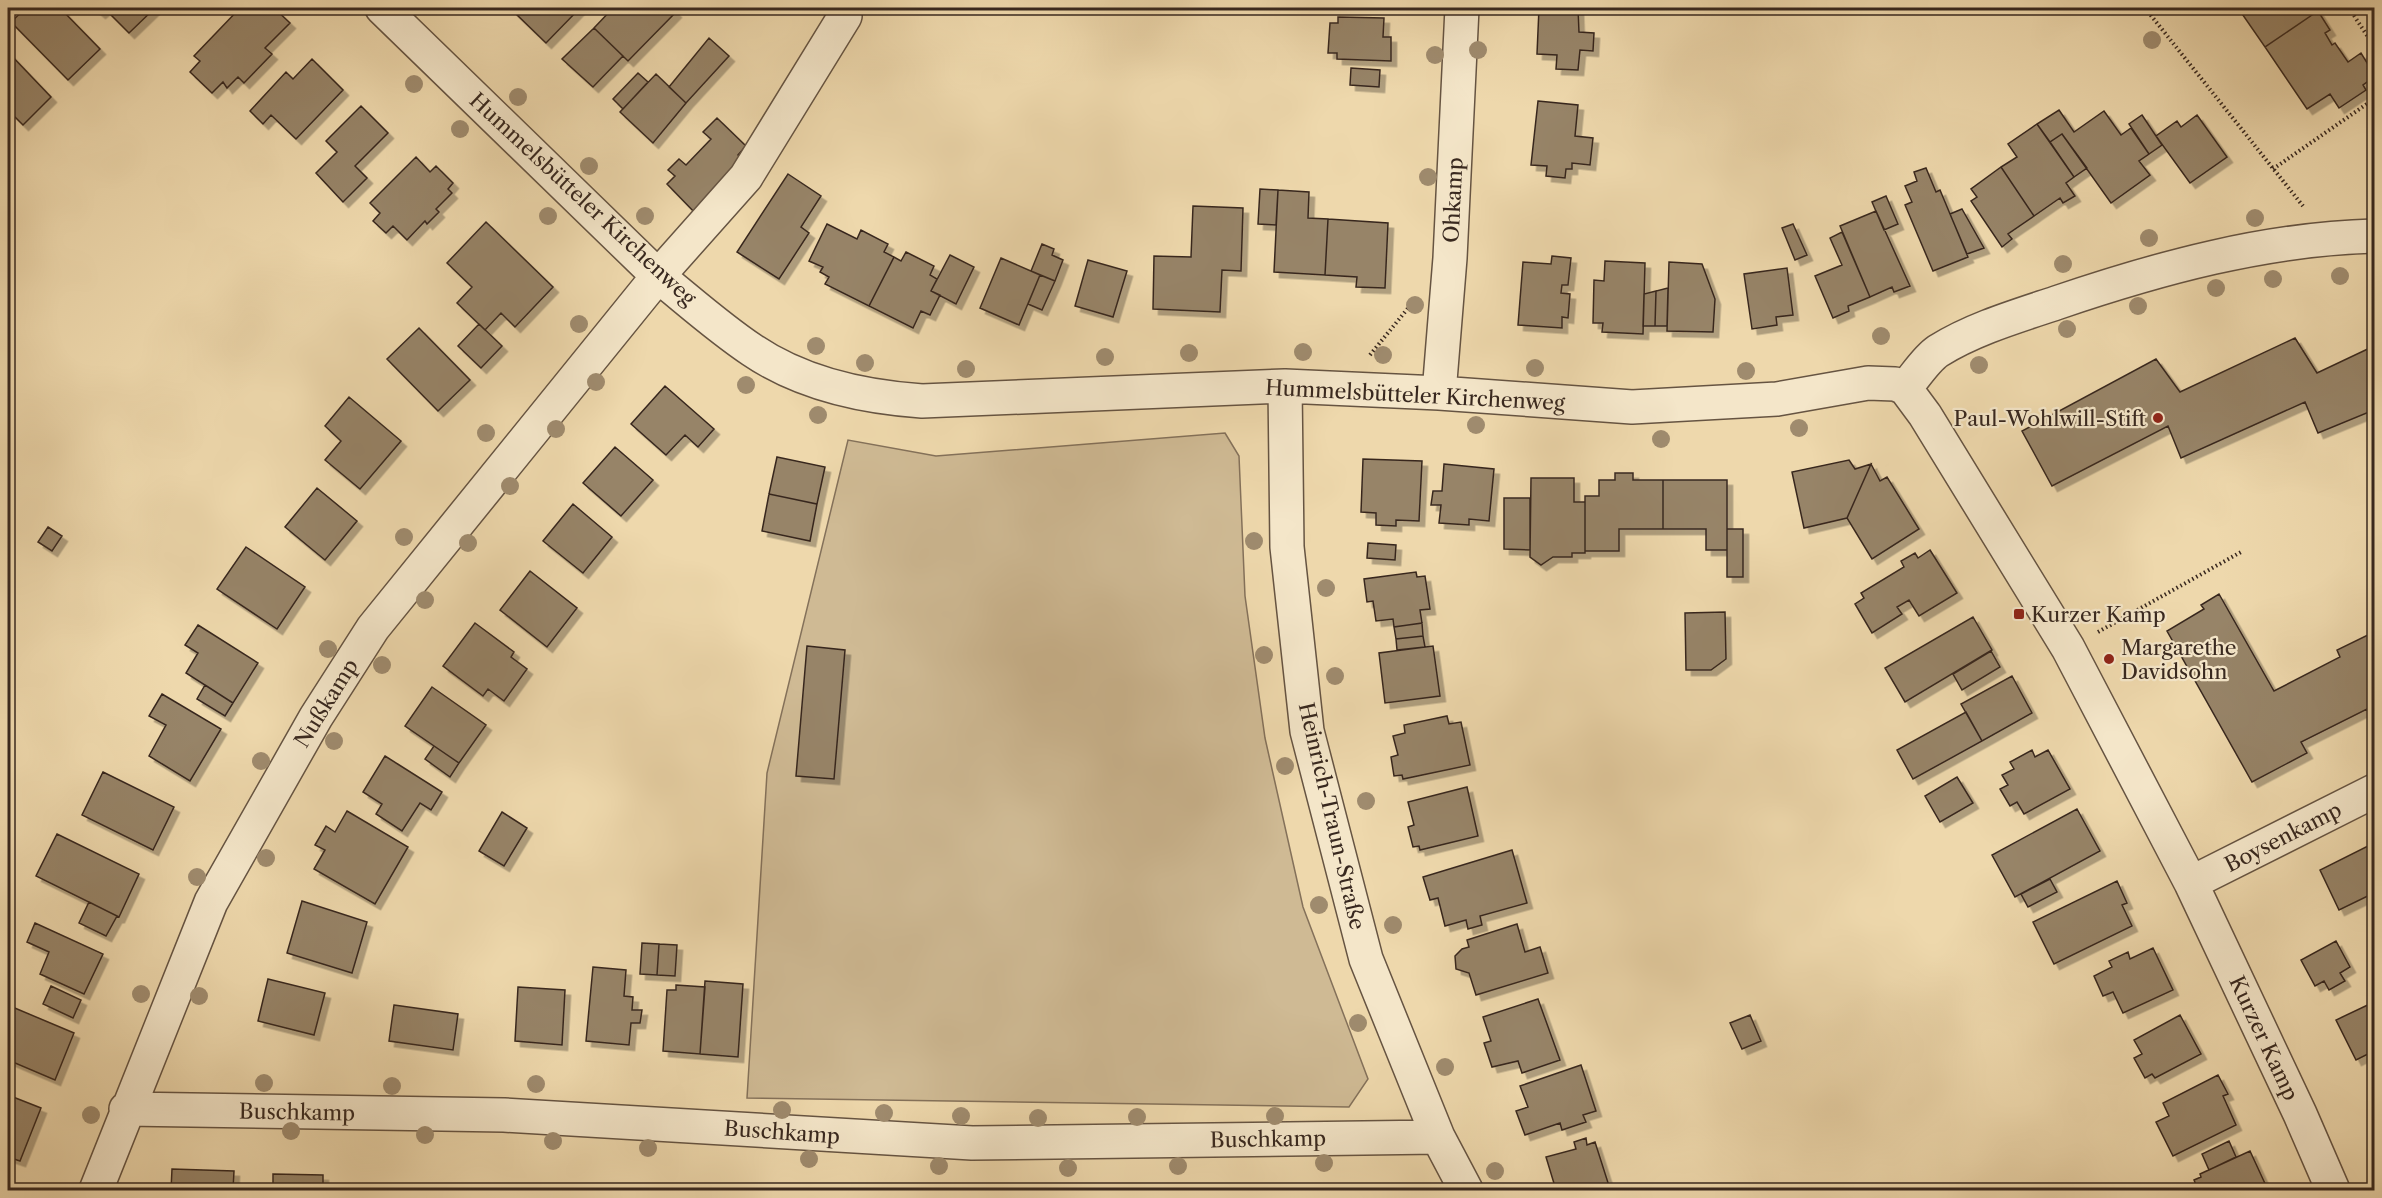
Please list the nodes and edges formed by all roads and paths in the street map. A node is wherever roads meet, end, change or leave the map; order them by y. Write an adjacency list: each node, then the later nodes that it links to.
1 (382, 8): 11 (street, Hummelsbütteler Kirchenweg)
2 (1462, 8): 16 (street, Ohkamp)
3 (2145, 8): 8 (path)
4 (2349, 8): 6 (path)
5 (845, 16): 11 (street, Nußkamp)
6 (2374, 46)
7 (2374, 99): 8 (path)
8 (2273, 169): 10 (path)
9 (2374, 236): 10 (street)
10 (2327, 238): 15 (street)
11 (658, 276): 13 (street, Hummelsbütteler Kirchenweg); 21 (street, Nußkamp)
12 (1412, 304): 14 (path)
13 (1285, 386): 14 (street, Hummelsbütteler Kirchenweg); 22 (street, Heinrich-Traun-Straße)
14 (1343, 387): 16 (street, Hummelsbütteler Kirchenweg)
15 (1905, 388): 16 (street, Hummelsbütteler Kirchenweg); 18 (street, Kurzer Kamp)
16 (1438, 393)
17 (2241, 552): 18 (path)
18 (2068, 648): 20 (street, Kurzer Kamp)
19 (2374, 791): 20 (street, Boysenkamp)
20 (2191, 883): 25 (street, Kurzer Kamp)
21 (126, 1110): 22 (street, Buschkamp); 23 (street, Nußkamp)
22 (1438, 1137): 24 (street, Heinrich-Traun-Straße)
23 (96, 1191)
24 (1466, 1191)
25 (2332, 1191)

